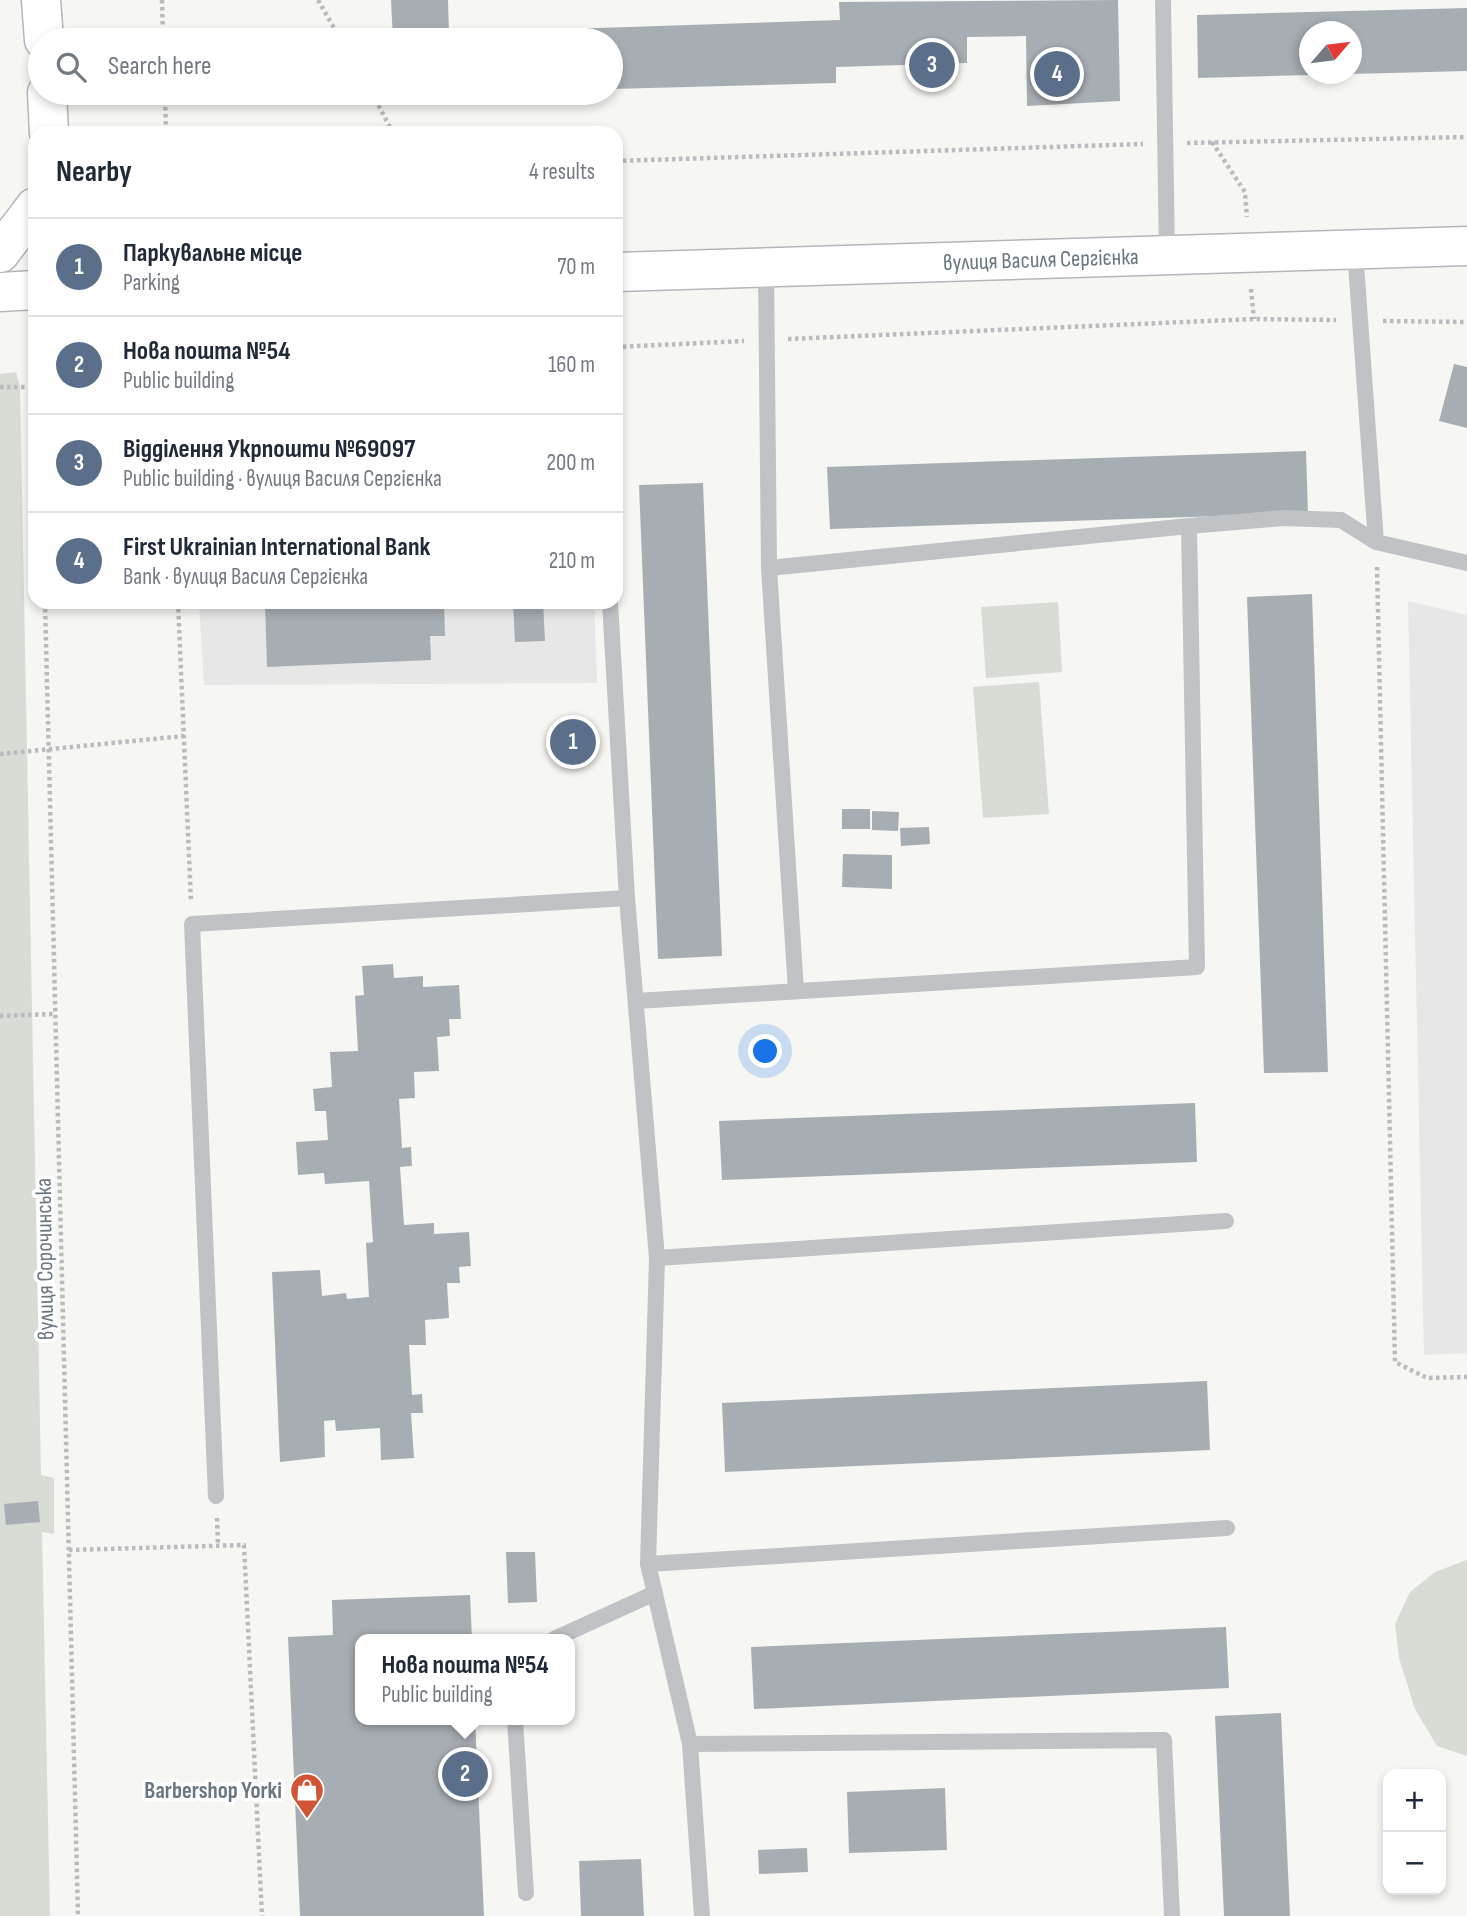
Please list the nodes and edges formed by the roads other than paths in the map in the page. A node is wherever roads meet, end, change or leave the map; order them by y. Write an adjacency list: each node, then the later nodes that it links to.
1 (41, 0): 3 (main road)
2 (1163, 0): 10 (lane)
3 (43, 28)
4 (48, 105): 5 (main road)
5 (49, 126)
6 (28, 216): 9 (main road)
7 (1467, 246): 8 (main road, вулиця Василя Сергієнка)
8 (1355, 250): 10 (main road, вулиця Василя Сергієнка); 16 (lane)
9 (0, 253)
10 (1167, 256): 11 (main road, вулиця Василя Сергієнка)
11 (766, 269): 12 (main road, вулиця Василя Сергієнка); 18 (lane)
12 (623, 272)
13 (28, 290): 14 (main road)
14 (0, 292)
15 (1189, 526): 16 (lane); 18 (lane); 21 (lane)
16 (1376, 542): 17 (lane)
17 (1467, 563)
18 (769, 568): 21 (lane)
19 (610, 609): 20 (lane)
20 (627, 898): 22 (lane); 25 (lane)
21 (796, 991): 22 (lane)
22 (636, 1000): 24 (lane)
23 (1226, 1221): 24 (lane)
24 (657, 1258): 27 (lane)
25 (216, 1496)
26 (1227, 1528): 27 (lane)
27 (648, 1564): 28 (lane)
28 (655, 1593): 29 (lane); 31 (lane)
29 (565, 1634)
30 (515, 1725): 32 (lane)
31 (690, 1744): 33 (lane); 34 (lane)
32 (526, 1893)
33 (702, 1916)
34 (1172, 1916)

